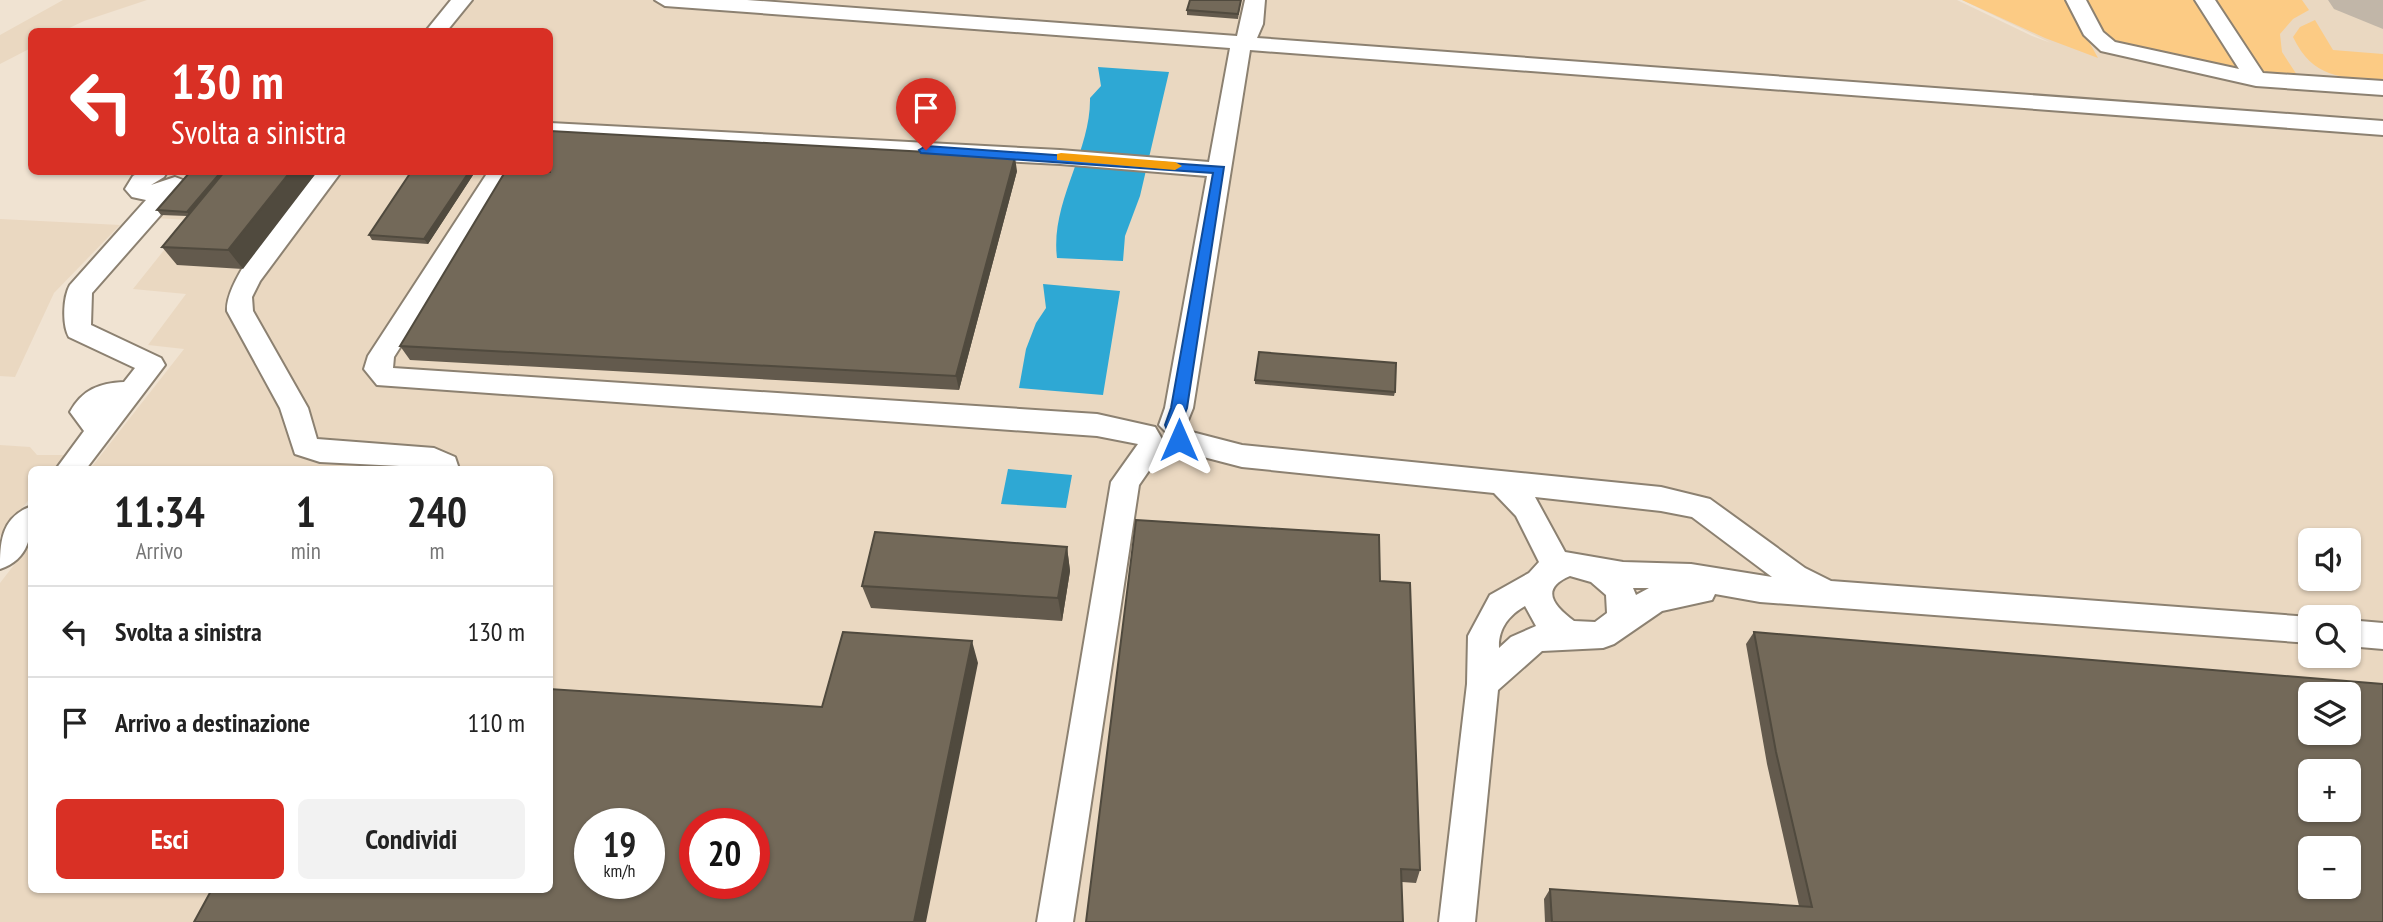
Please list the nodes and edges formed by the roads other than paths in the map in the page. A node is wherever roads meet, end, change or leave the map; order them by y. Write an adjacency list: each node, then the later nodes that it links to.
1 (462, 0): 6 (street)
2 (665, 0): 7 (street)
3 (1255, 0): 7 (street)
4 (2076, 0): 8 (street)
5 (2205, 0): 8 (street)
6 (438, 28)
7 (1241, 44): 10 (street); 12 (street)
8 (2256, 79): 9 (street)
9 (2383, 88)
10 (2383, 128)
11 (553, 130): 12 (street)
12 (1220, 170): 17 (street)
13 (326, 175): 19 (street)
14 (497, 175): 17 (street)
15 (174, 176): 16 (street); 16 (street)
16 (142, 222): 18 (street)
17 (1162, 436): 20 (street); 33 (street)
18 (72, 466)
19 (442, 466)
20 (1499, 482): 24 (street); 26 (street)
21 (28, 522): 22 (street)
22 (0, 557)
23 (1592, 567): 24 (street); 25 (street); 27 (street)
24 (1548, 574): 30 (street); 32 (street)
25 (1760, 589): 26 (street); 27 (street)
26 (1863, 597): 28 (street)
27 (1621, 620): 30 (street)
28 (2298, 629)
29 (2361, 634): 31 (street)
30 (1578, 636): 32 (street)
31 (2383, 636)
32 (1483, 684): 34 (street)
33 (1055, 922)
34 (1457, 922)

